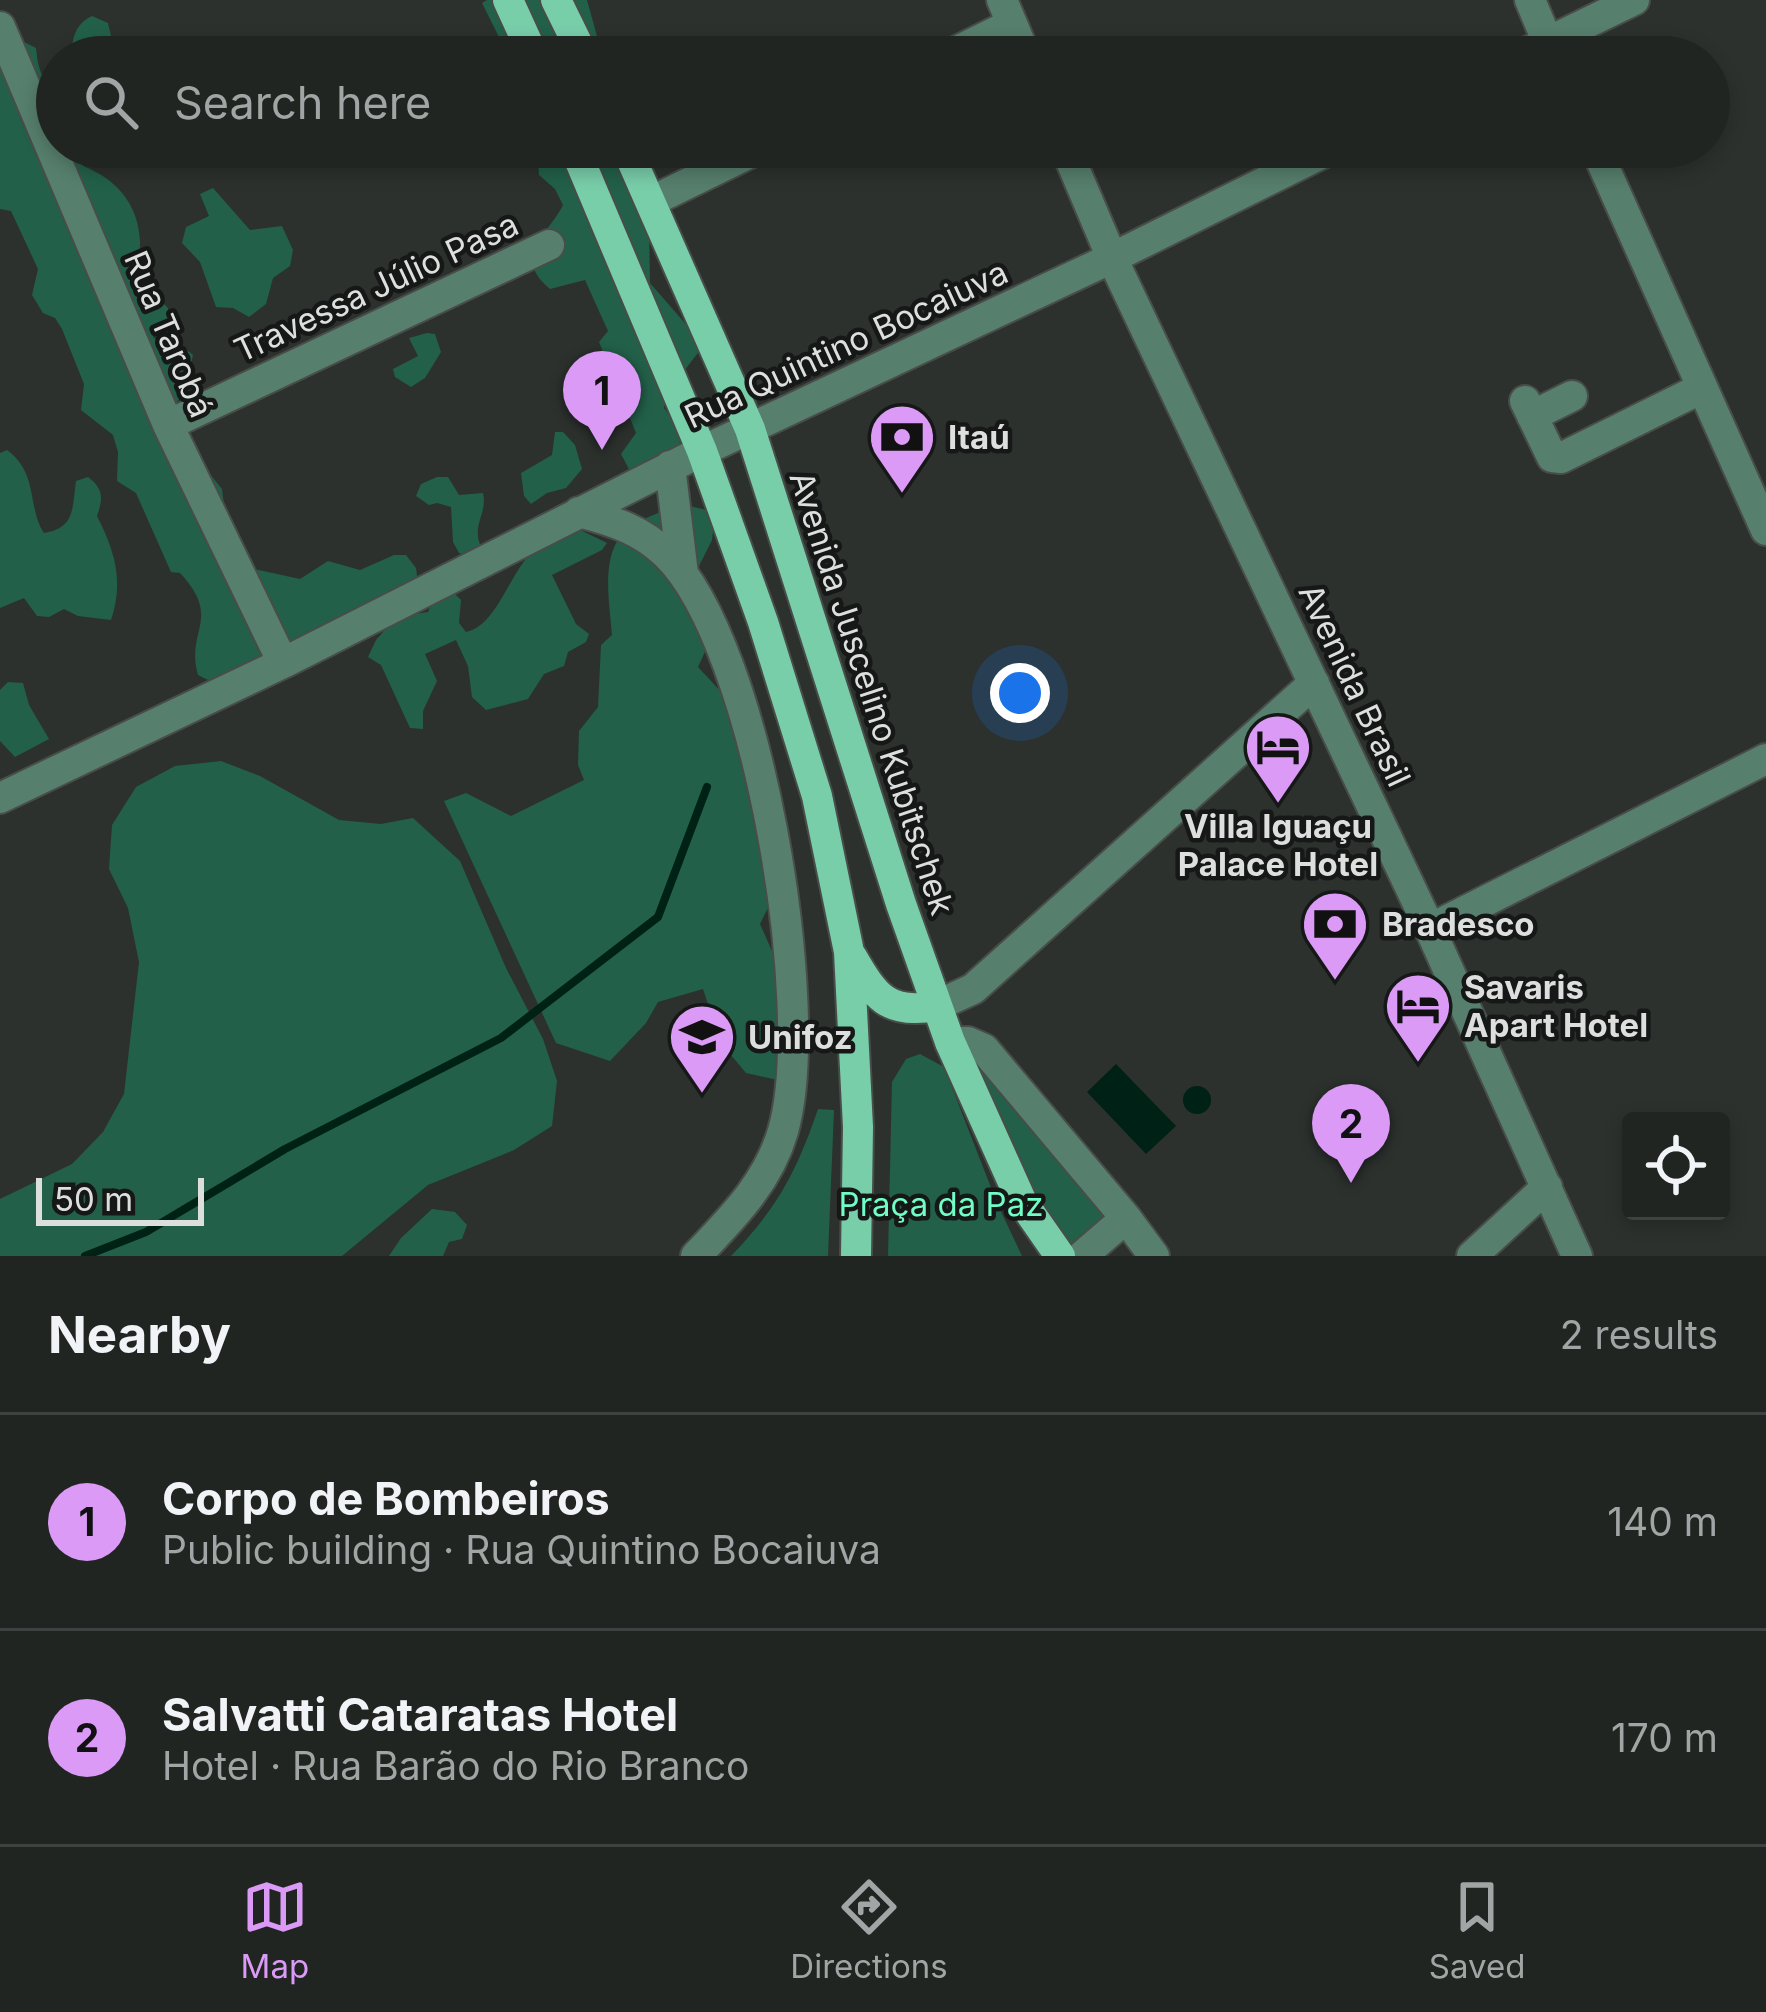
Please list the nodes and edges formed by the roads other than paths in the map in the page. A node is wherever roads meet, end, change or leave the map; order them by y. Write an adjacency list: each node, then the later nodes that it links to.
1 (508, 0): 7 (main road)
2 (556, 0): 8 (main road)
3 (1530, 0): 10 (street)
4 (1634, 0): 11 (street)
5 (1007, 12): 9 (street)
6 (0, 27): 12 (street, Rua Tarobá)
7 (524, 36)
8 (574, 36)
9 (974, 36)
10 (1545, 36)
11 (1574, 36)
12 (36, 112)
13 (60, 168): 25 (street, Rua Tarobá)
14 (583, 168): 27 (main road)
15 (636, 168): 20 (main road, Avenida Juscelino Kubitschek)
16 (719, 168): 20 (street)
17 (1073, 168): 22 (street, Avenida Brasil)
18 (1294, 168): 22 (street, Rua Quintino Bocaiuva)
19 (1604, 168): 23 (street)
20 (652, 201): 26 (main road, Avenida Juscelino Kubitschek)
21 (549, 245): 25 (street, Travessa Júlio Pasa)
22 (1112, 258): 26 (street, Rua Quintino Bocaiuva); 33 (street, Avenida Brasil)
23 (1702, 388): 24 (street); 30 (street)
24 (1572, 396)
25 (168, 425): 32 (street, Rua Tarobá)
26 (750, 429): 27 (street, Rua Quintino Bocaiuva); 38 (main road, Avenida Juscelino Kubitschek)
27 (702, 451): 28 (street, Rua Quintino Bocaiuva); 37 (main road)
28 (670, 466): 29 (street, Rua Quintino Bocaiuva); 31 (street)
29 (579, 512): 31 (street); 32 (street, Rua Quintino Bocaiuva)
30 (1766, 530)
31 (683, 574): 42 (street)
32 (284, 663): 35 (street, Rua Quintino Bocaiuva)
33 (1314, 683): 36 (street, Avenida Brasil); 38 (street)
34 (1766, 759): 36 (street)
35 (0, 798)
36 (1430, 929): 40 (street, Avenida Brasil)
37 (849, 952): 38 (main road); 43 (main road)
38 (936, 1006): 39 (main road, Avenida Juscelino Kubitschek)
39 (950, 1042): 41 (street); 44 (main road, Avenida Juscelino Kubitschek)
40 (1547, 1187): 47 (street); 48 (street, Avenida Brasil)
41 (1126, 1218): 45 (street); 46 (street)
42 (696, 1256)
43 (856, 1256)
44 (1060, 1256)
45 (1082, 1256)
46 (1154, 1256)
47 (1472, 1256)
48 (1577, 1256)

